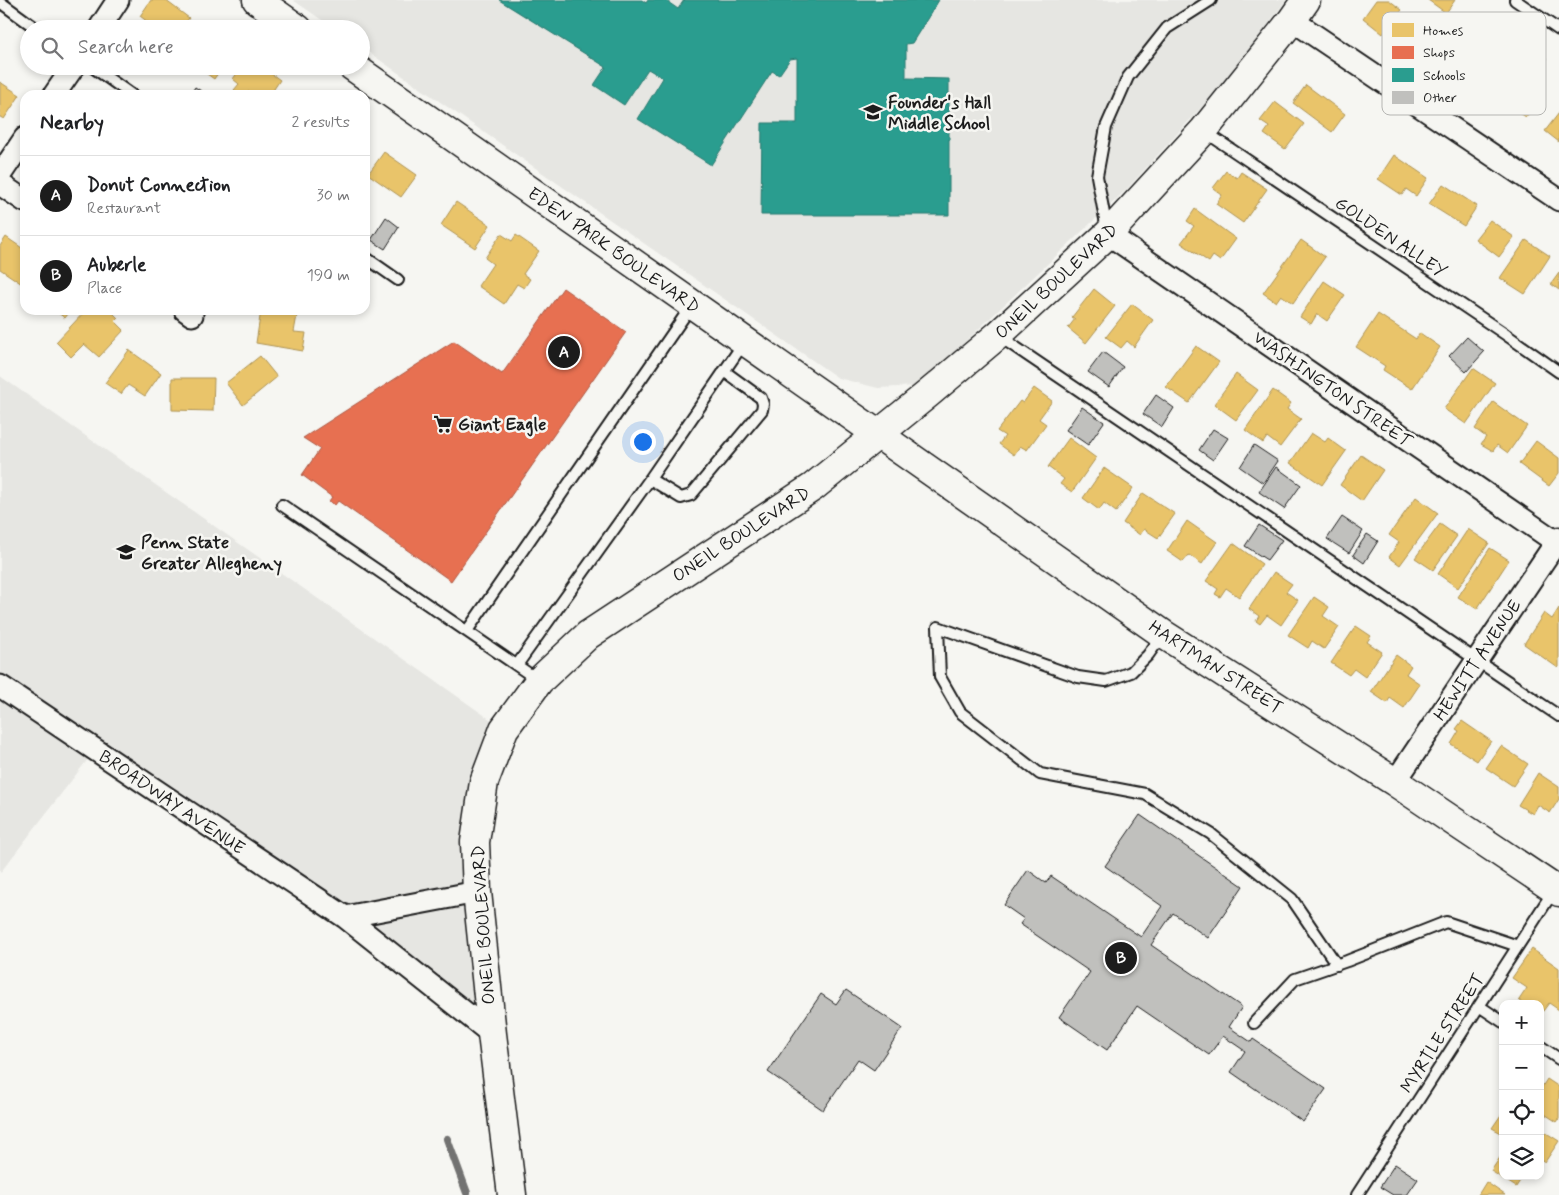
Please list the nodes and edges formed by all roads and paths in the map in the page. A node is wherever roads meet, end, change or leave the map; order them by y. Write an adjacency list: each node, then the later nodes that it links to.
1 (118, 0): 9 (street)
2 (257, 0): 10 (street)
3 (1211, 0): 26 (lane)
4 (1516, 0): 7 (lane)
5 (0, 2): 8 (lane)
6 (1299, 10): 13 (street); 20 (street, ONEIL BOULEVARD)
7 (1533, 12)
8 (25, 20)
9 (105, 20)
10 (285, 20)
11 (1546, 21): 12 (lane)
12 (1559, 30)
13 (1382, 71)
14 (68, 75): 17 (street)
15 (104, 75): 18 (lane)
16 (365, 75): 29 (street, EDEN PARK BOULEVARD)
17 (57, 90)
18 (125, 90)
19 (1443, 115): 25 (street)
20 (1204, 130): 26 (street, ONEIL BOULEVARD); 33 (lane, GOLDEN ALLEY)
21 (20, 145): 22 (street)
22 (0, 175)
23 (0, 184): 24 (street)
24 (20, 198)
25 (1559, 200)
26 (1108, 234): 30 (street, ONEIL BOULEVARD); 37 (street, WASHINGTON STREET)
27 (370, 260): 28 (lane)
28 (398, 280)
29 (692, 304): 31 (street, EDEN PARK BOULEVARD); 38 (lane)
30 (998, 335): 34 (street, ONEIL BOULEVARD); 40 (lane)
31 (744, 341): 32 (lane); 34 (street, EDEN PARK BOULEVARD)
32 (724, 371): 35 (lane); 35 (lane)
33 (1559, 372)
34 (877, 434): 39 (street, HARTMAN STREET); 42 (street, ONEIL BOULEVARD)
35 (650, 479): 41 (lane)
36 (282, 505): 38 (lane)
37 (1558, 542): 40 (street, HEWITT AVENUE)
38 (466, 631): 41 (lane)
39 (1163, 634): 45 (street, HARTMAN STREET); 50 (lane)
40 (1477, 660): 44 (lane); 45 (street, HEWITT AVENUE)
41 (517, 665): 42 (lane)
42 (539, 681): 47 (street, ONEIL BOULEVARD)
43 (0, 686): 48 (street, BROADWAY AVENUE)
44 (1559, 716)
45 (1395, 782): 46 (street, HARTMAN STREET)
46 (1557, 891): 49 (lane, MYRTLE STREET)
47 (477, 892): 48 (street); 54 (street, ONEIL BOULEVARD)
48 (345, 917): 54 (street, BROADWAY AVENUE)
49 (1518, 946): 50 (lane); 51 (lane, MYRTLE STREET)
50 (1337, 965): 53 (lane)
51 (1479, 1006): 52 (lane); 58 (lane, MYRTLE STREET)
52 (1499, 1019)
53 (1254, 1023)
54 (492, 1034): 57 (street, ONEIL BOULEVARD)
55 (1544, 1049): 56 (lane)
56 (1559, 1058)
57 (512, 1195)
58 (1356, 1195)

